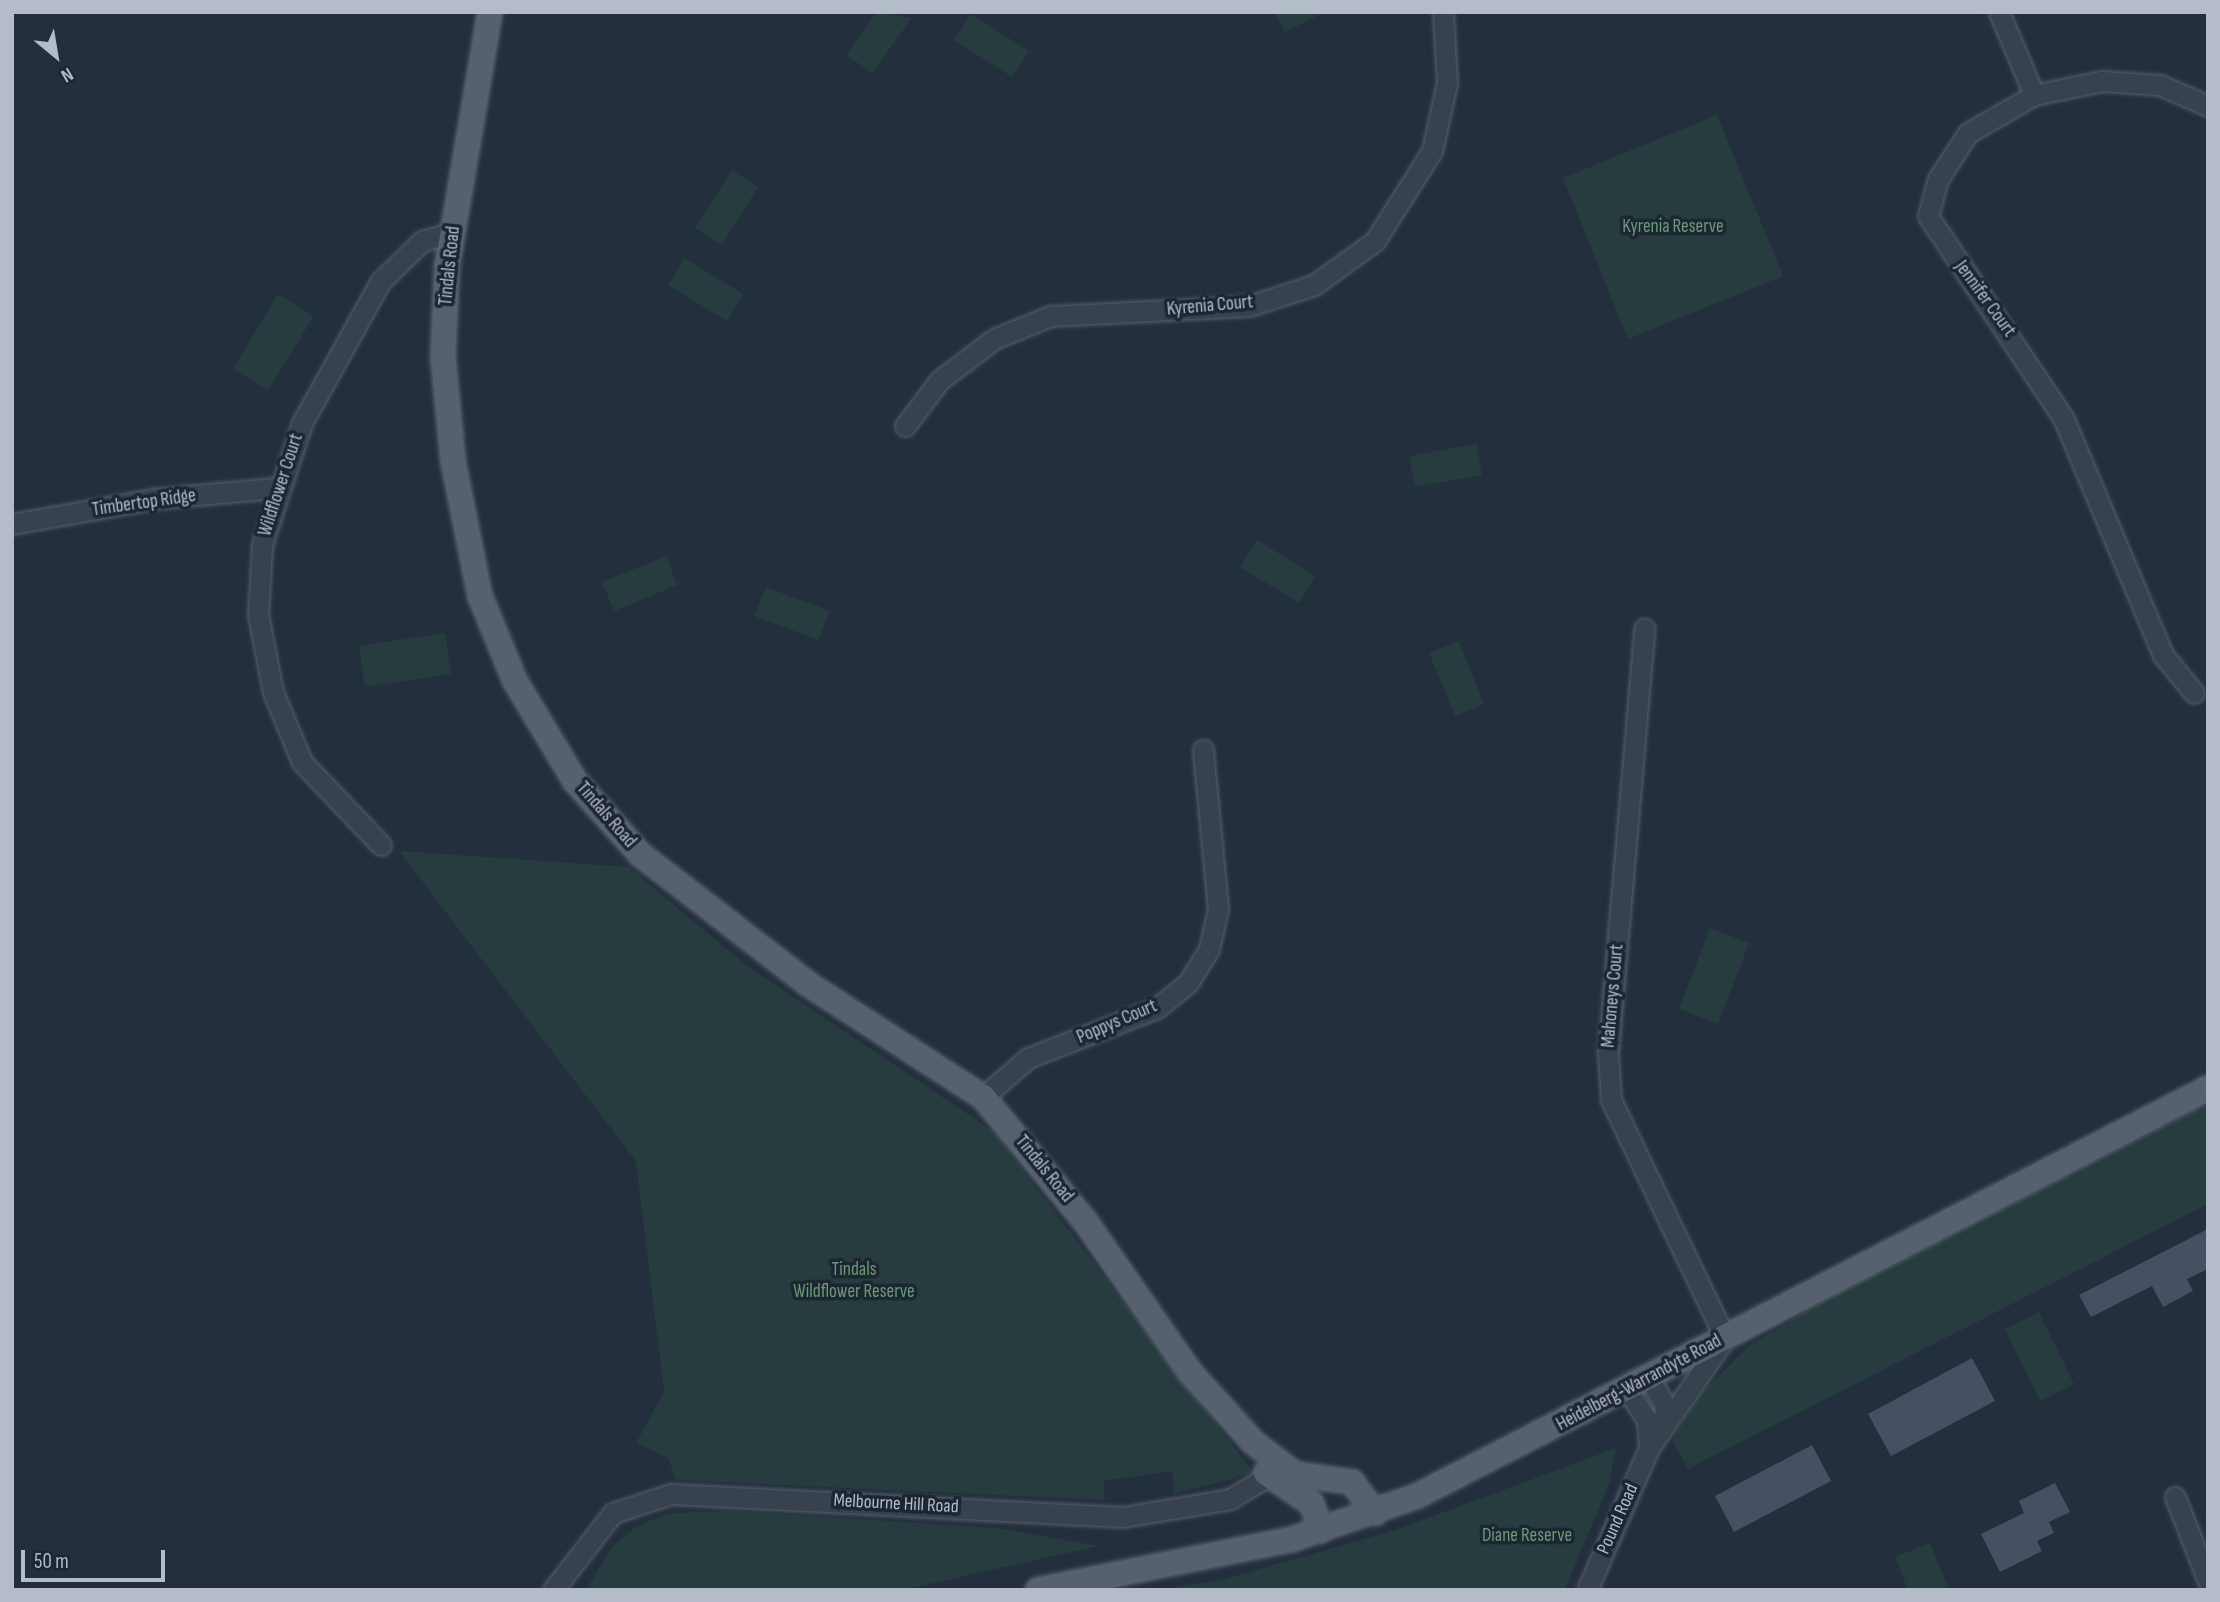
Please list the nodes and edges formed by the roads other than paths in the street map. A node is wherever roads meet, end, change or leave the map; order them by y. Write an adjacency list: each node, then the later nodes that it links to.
1 (490, 12): 6 (main road, Tindals Road)
2 (1443, 12): 7 (street, Kyrenia Court)
3 (1999, 12): 4 (street)
4 (2034, 95): 5 (street, Jennifer Court); 11 (street, Jennifer Court)
5 (2208, 106)
6 (453, 232): 8 (street, Wildflower Court); 15 (main road, Tindals Road)
7 (905, 426)
8 (276, 488): 9 (street, Timbertop Ridge); 13 (street, Wildflower Court)
9 (12, 524)
10 (1644, 629): 16 (street, Mahoneys Court)
11 (2194, 693)
12 (1203, 750): 15 (street, Poppys Court)
13 (381, 845)
14 (2208, 1088): 16 (main road, Heidelberg-Warrandyte Road)
15 (984, 1097): 20 (main road, Tindals Road)
16 (1725, 1338): 17 (main road, Heidelberg-Warrandyte Road); 18 (street, Pound Road)
17 (1638, 1384): 18 (street); 19 (street); 22 (main road, Heidelberg-Warrandyte Road)
18 (1663, 1428): 19 (street, Pound Road)
19 (1649, 1448): 27 (street, Pound Road)
20 (1274, 1470): 22 (main road, Tindals Road); 23 (main road, Tindals Road); 25 (street, Melbourne Hill Road)
21 (2175, 1497): 24 (street)
22 (1376, 1513): 23 (main road, Heidelberg-Warrandyte Road)
23 (1321, 1531): 26 (main road, Heidelberg-Warrandyte Road)
24 (2208, 1581)
25 (553, 1590)
26 (1038, 1590)
27 (1587, 1590)

